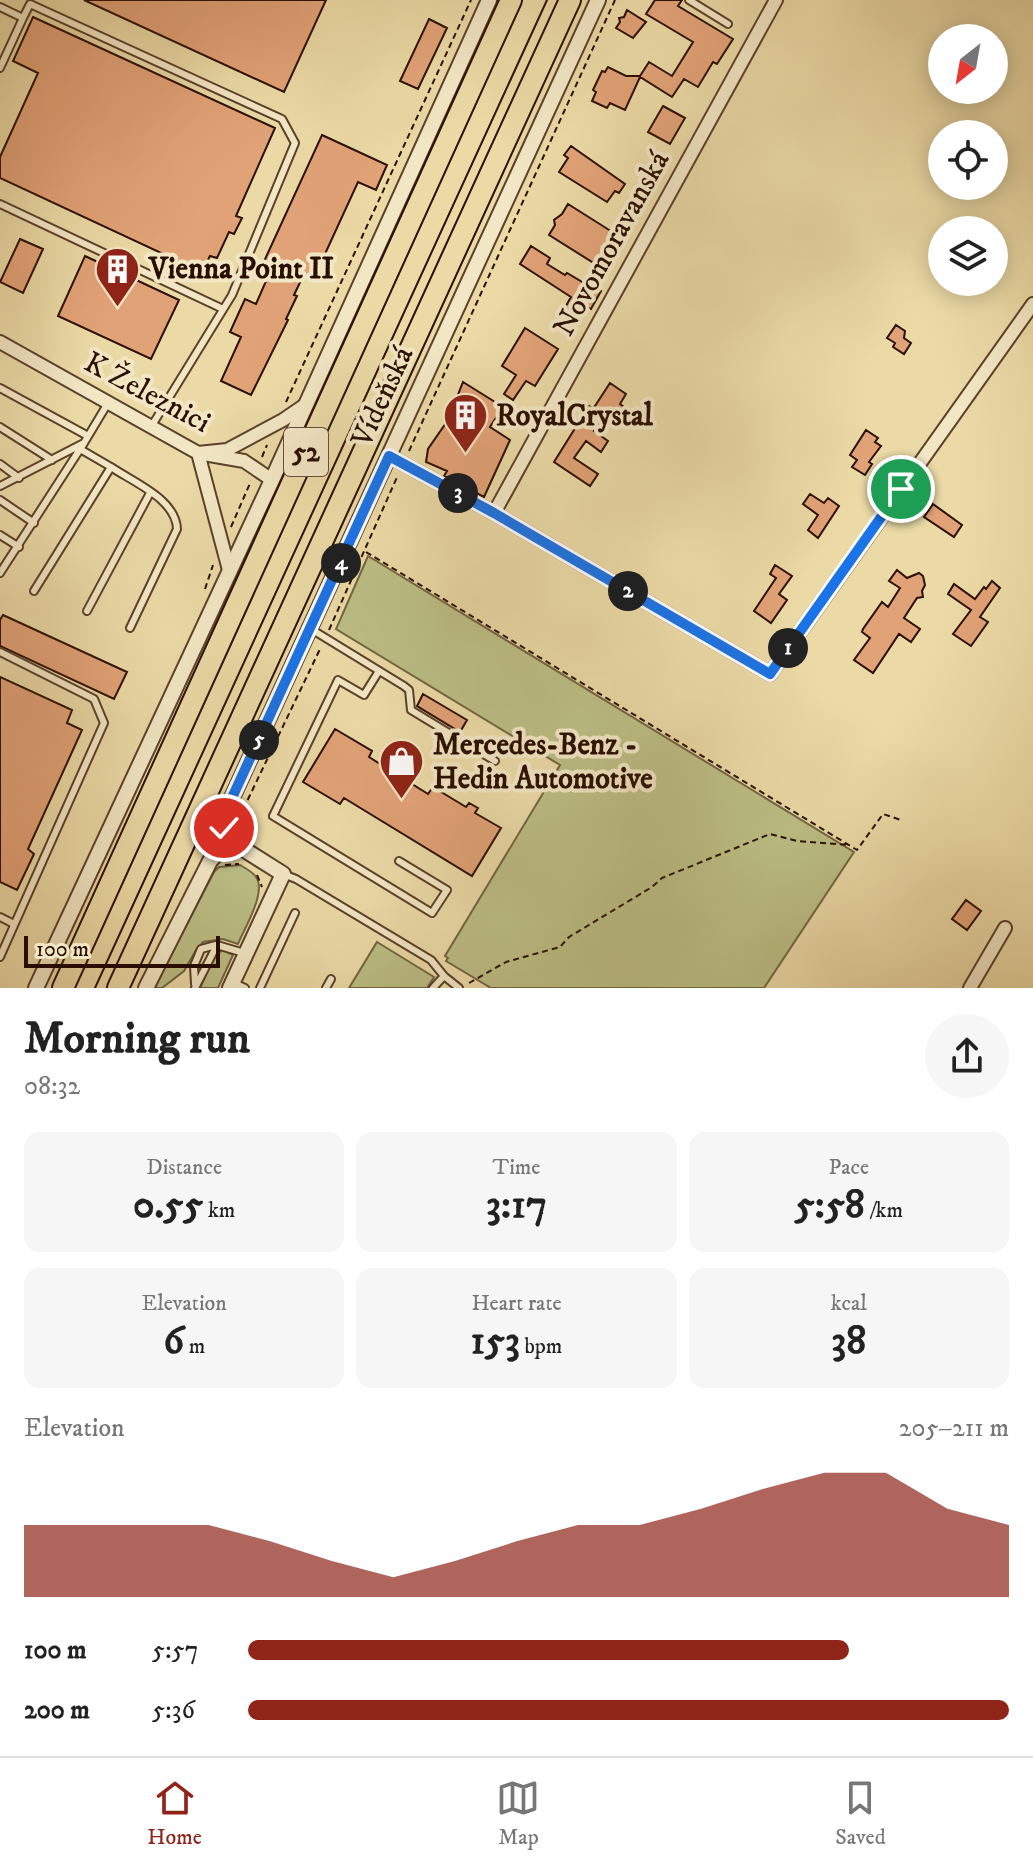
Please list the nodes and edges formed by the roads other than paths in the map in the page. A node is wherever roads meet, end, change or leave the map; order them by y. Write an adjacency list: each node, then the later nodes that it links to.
1 (489, 0): 17 (street)
2 (511, 0): 57 (highway, Vídeňská / 52)
3 (570, 0): 58 (highway, Vídeňská / 52)
4 (598, 0): 22 (street, Vídeňská)
5 (689, 0): 9 (lane)
6 (776, 0): 31 (street, Novomoravanská)
7 (0, 7): 8 (lane)
8 (23, 18): 10 (lane); 13 (lane)
9 (728, 24)
10 (0, 68)
11 (0, 204): 13 (lane)
12 (1033, 304): 31 (street)
13 (223, 309): 19 (lane)
14 (0, 342): 16 (street, K Železnici)
15 (0, 388): 20 (lane)
16 (108, 403): 19 (street, K Železnici); 20 (lane)
17 (305, 405): 21 (street); 27 (street)
18 (0, 427): 23 (lane)
19 (151, 427): 21 (street, K Železnici)
20 (84, 443): 23 (lane); 25 (lane); 32 (lane)
21 (198, 453): 27 (street, K Železnici); 35 (street)
22 (389, 456): 31 (street); 40 (street, Vídeňská)
23 (52, 460): 26 (lane)
24 (0, 464): 26 (lane)
25 (111, 467): 29 (lane); 37 (lane)
26 (19, 478): 28 (lane)
27 (272, 480): 35 (street)
28 (0, 486)
29 (150, 493): 38 (lane); 39 (lane)
30 (0, 500): 32 (lane)
31 (494, 513)
32 (34, 523): 34 (lane)
33 (0, 535): 34 (lane)
34 (19, 547): 36 (lane)
35 (229, 570): 56 (street)
36 (0, 573)
37 (34, 591)
38 (87, 611)
39 (130, 628)
40 (311, 629): 42 (lane); 44 (street, Vídeňská)
41 (0, 652): 49 (lane)
42 (379, 671): 43 (lane); 45 (lane)
43 (495, 761)
44 (229, 840): 46 (street); 59 (street)
45 (399, 861)
46 (283, 874): 51 (street); 53 (lane)
47 (295, 913): 61 (lane)
48 (0, 917): 49 (lane)
49 (14, 924): 52 (lane)
50 (1005, 928): 65 (street)
51 (245, 953): 55 (street); 60 (lane)
52 (0, 957)
53 (444, 976): 63 (lane); 64 (lane)
54 (331, 979): 62 (lane)
55 (235, 986)
56 (36, 988)
57 (63, 988)
58 (118, 988)
59 (146, 988)
60 (195, 988)
61 (260, 988)
62 (326, 988)
63 (433, 988)
64 (460, 988)
65 (970, 988)

